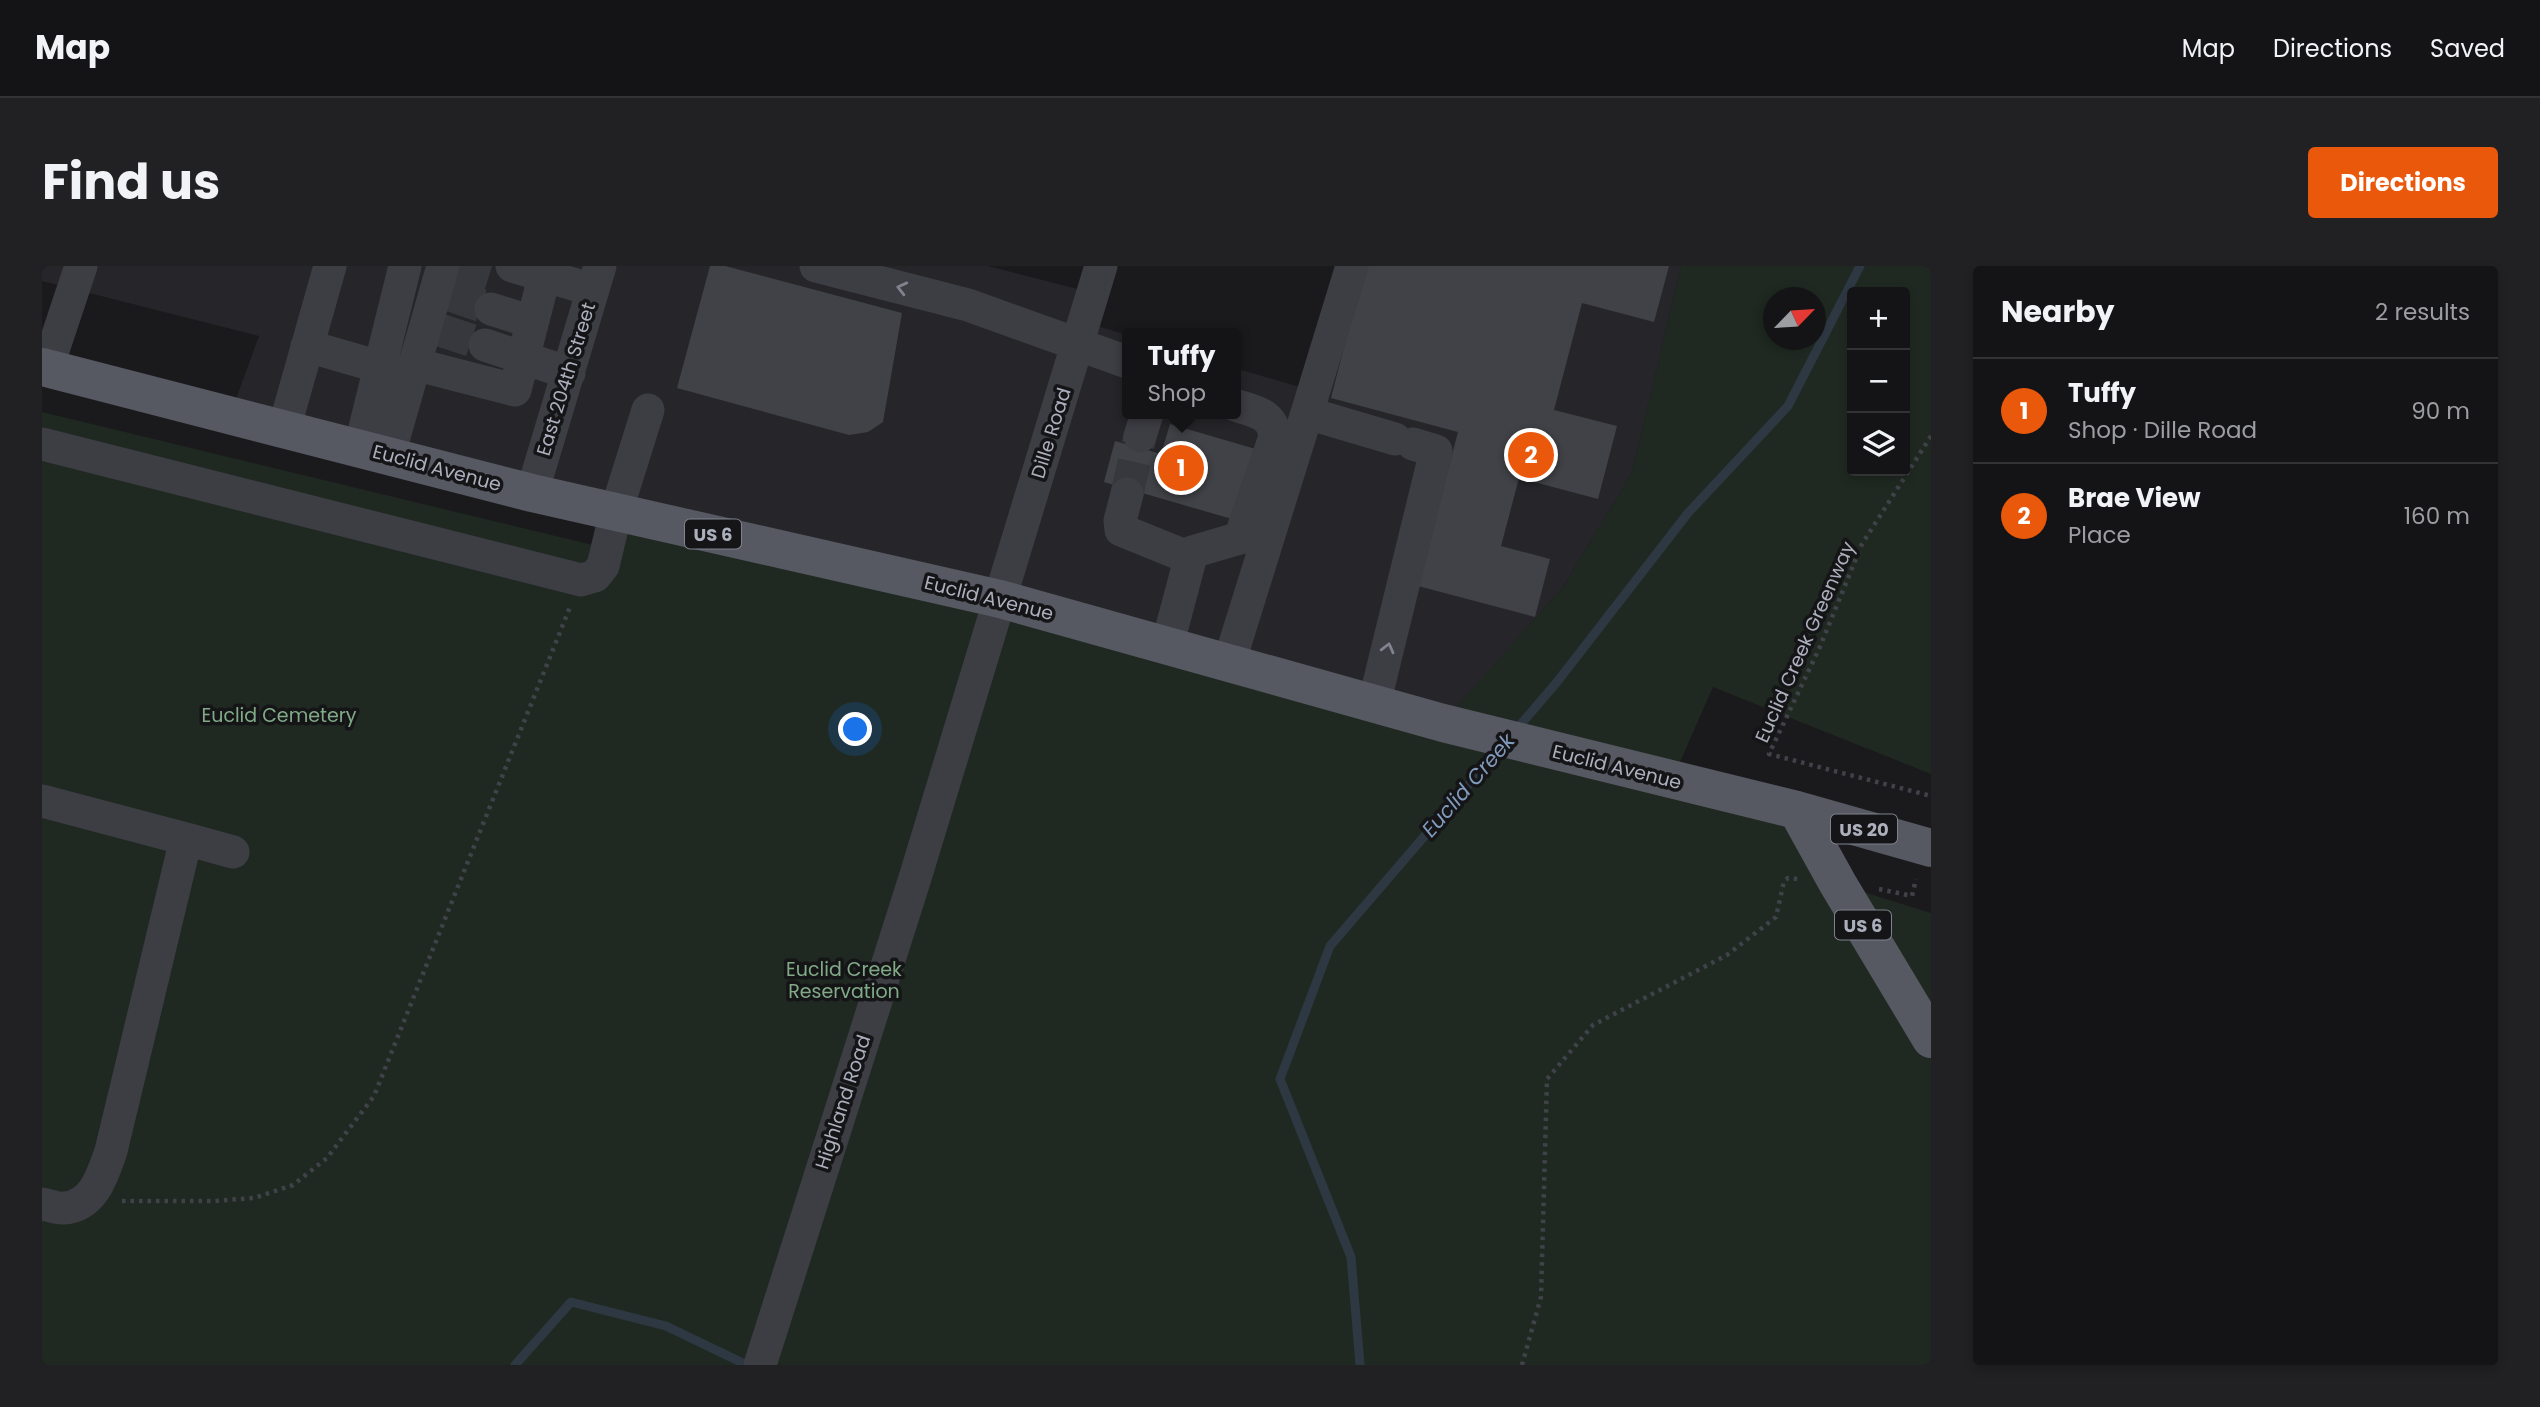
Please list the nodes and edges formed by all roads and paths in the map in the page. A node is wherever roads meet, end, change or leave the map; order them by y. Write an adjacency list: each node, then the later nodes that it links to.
1 (81, 266): 17 (street)
2 (330, 266): 13 (street)
3 (405, 266): 18 (street)
4 (816, 266): 11 (street, one-way to 4)
5 (1101, 266): 11 (street, Dille Road)
6 (1352, 266): 22 (street)
7 (446, 278): 16 (street)
8 (597, 278): 10 (street); 19 (street, East 204th Street)
9 (500, 286): 10 (street); 10 (street)
10 (541, 290): 14 (street)
11 (1078, 343): 15 (street); 32 (street, Dille Road)
12 (485, 345): 14 (street)
13 (307, 346): 18 (street); 23 (street)
14 (522, 357): 16 (street); 19 (street)
15 (1122, 360)
16 (414, 364): 26 (street)
17 (45, 367): 23 (main road, Euclid Avenue / US 6)
18 (380, 367): 26 (street)
19 (569, 373): 27 (street, East 204th Street)
20 (1241, 407): 30 (street)
21 (648, 410): 29 (street)
22 (1307, 413): 34 (street); 35 (street, one-way to 22)
23 (284, 429): 26 (main road, Euclid Avenue / US 6)
24 (1931, 436): 36 (path, Euclid Creek Greenway)
25 (42, 444): 31 (street)
26 (374, 451): 27 (main road, Euclid Avenue / US 6)
27 (532, 493): 29 (main road, Euclid Avenue / US 6)
28 (1127, 494): 30 (street)
29 (615, 512): 31 (street); 32 (main road, Euclid Avenue / US 6)
30 (1190, 558): 33 (street)
31 (581, 580): 46 (path)
32 (1000, 599): 33 (main road, Euclid Avenue / US 6); 48 (street, Highland Road)
33 (1167, 646): 34 (main road, Euclid Avenue / US 6)
34 (1229, 663): 35 (main road, Euclid Avenue / US 6)
35 (1374, 704): 38 (main road, Euclid Avenue / US 6)
36 (1931, 796)
37 (42, 801): 39 (street)
38 (1797, 810): 40 (main road, Euclid Avenue / US 20); 45 (main road, US 6)
39 (186, 839): 41 (street); 46 (street)
40 (1931, 848)
41 (233, 852)
42 (1788, 878): 49 (path)
43 (1915, 884): 44 (path)
44 (1892, 891)
45 (1931, 1039)
46 (85, 1201): 47 (street)
47 (42, 1204)
48 (760, 1365)
49 (1522, 1365)

